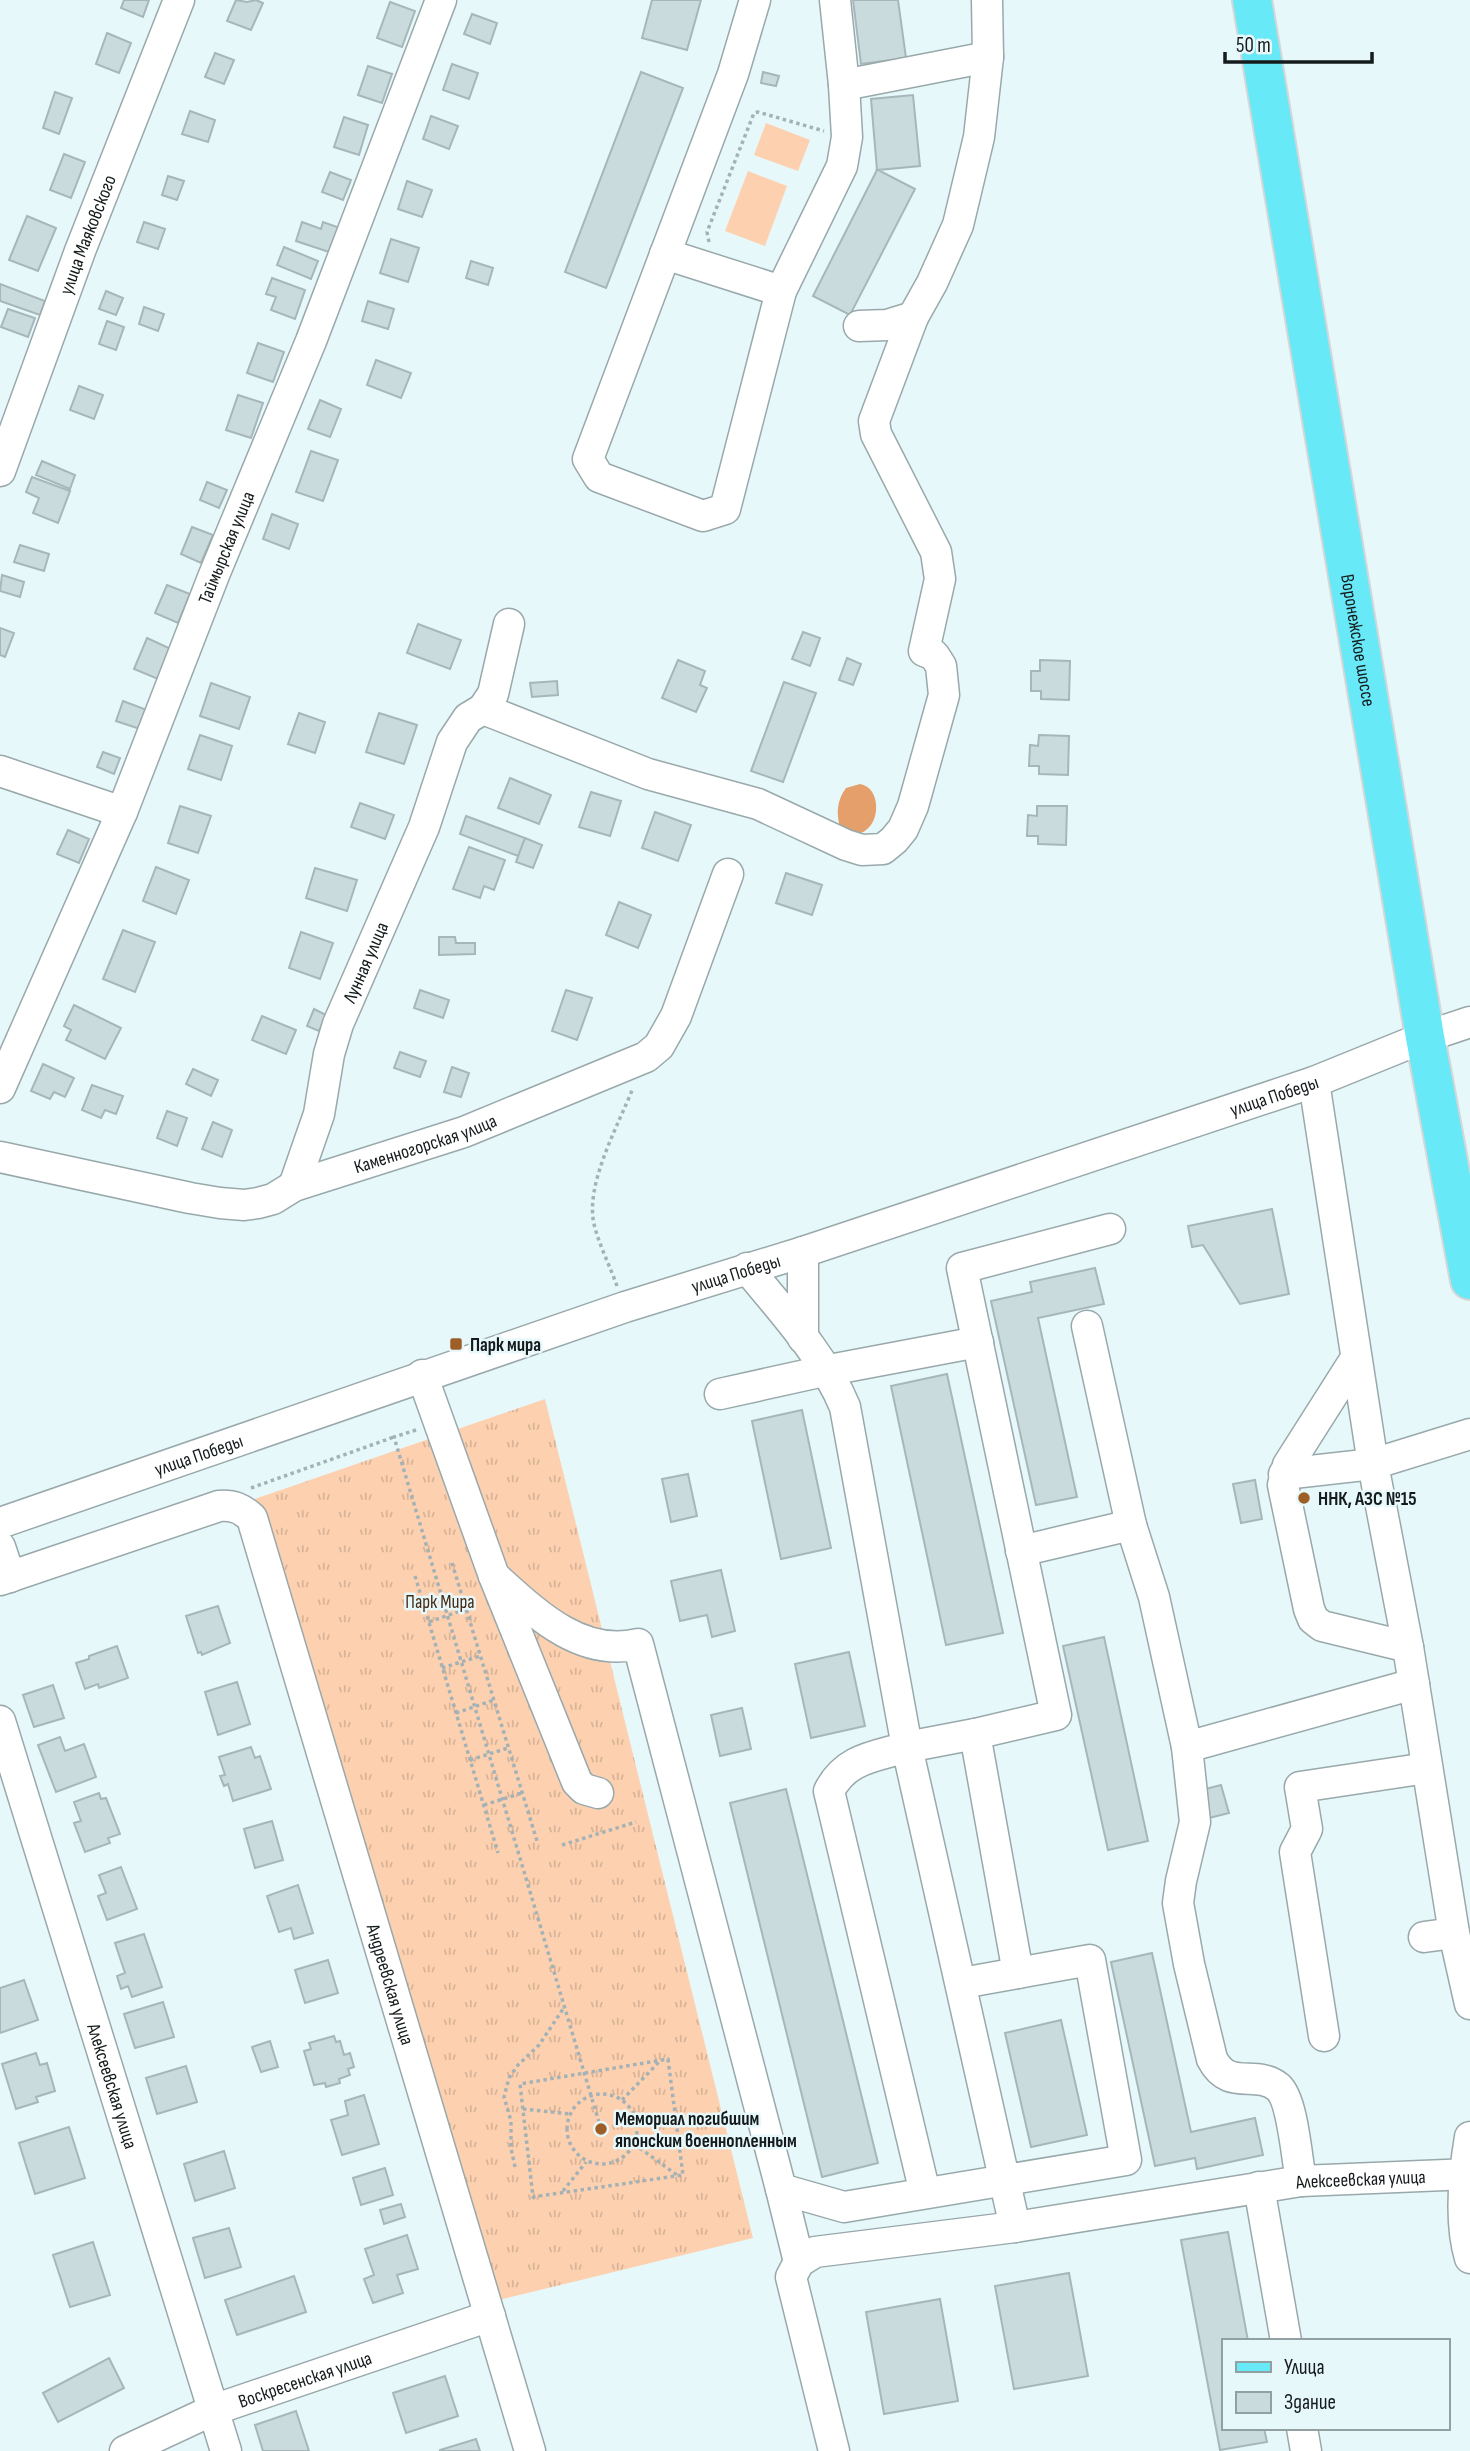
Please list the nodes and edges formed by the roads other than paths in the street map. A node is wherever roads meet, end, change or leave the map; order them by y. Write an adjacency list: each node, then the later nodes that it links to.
1 (178, 0): 13 (street, улица Маяковского)
2 (441, 0): 17 (street, Таймырская улица)
3 (755, 0): 9 (street)
4 (835, 0): 8 (street)
5 (987, 0): 7 (street)
6 (1252, 0): 20 (main road, Воронежское шоссе)
7 (988, 57): 8 (street); 11 (street)
8 (844, 85): 10 (street)
9 (665, 254): 10 (street); 10 (street)
10 (780, 292)
11 (913, 317): 12 (street); 15 (street)
12 (859, 326)
13 (0, 471)
14 (509, 624): 15 (street)
15 (483, 709): 24 (street, Лунная улица)
16 (0, 771): 17 (street)
17 (122, 812): 22 (street, Таймырская улица)
18 (728, 874): 24 (street, Каменногорская улица)
19 (1470, 1022): 20 (street, улица Победы)
20 (1425, 1037): 21 (street, улица Победы); 28 (main road, Воронежское шоссе)
21 (1314, 1082): 26 (street, улица Победы); 32 (street)
22 (0, 1088)
23 (0, 1157): 24 (street, Каменногорская улица)
24 (294, 1186)
25 (1110, 1229): 31 (street)
26 (803, 1252): 27 (street, улица Победы); 30 (street)
27 (747, 1268): 30 (street); 34 (street, улица Победы)
28 (1470, 1280)
29 (1087, 1326): 40 (street)
30 (803, 1338): 33 (street)
31 (978, 1342): 33 (street); 42 (street)
32 (1356, 1358): 37 (street); 38 (street)
33 (824, 1371): 35 (street); 49 (street)
34 (422, 1375): 39 (street, улица Победы); 43 (street)
35 (720, 1394)
36 (1470, 1434): 37 (street)
37 (1373, 1464): 38 (street); 45 (street)
38 (1284, 1474): 45 (street)
39 (0, 1523)
40 (1131, 1525): 42 (street); 50 (street)
41 (0, 1547): 44 (street)
42 (1021, 1551): 48 (street)
43 (494, 1576): 52 (street); 64 (street)
44 (5, 1579): 69 (street, Андреевская улица)
45 (1408, 1647): 46 (street)
46 (1414, 1684): 50 (street); 51 (street)
47 (0, 1721): 71 (street, Алексеевская улица)
48 (975, 1734): 49 (street); 55 (street)
49 (907, 1747): 56 (street); 65 (street)
50 (1187, 1747): 62 (street)
51 (1427, 1768): 53 (street); 58 (street)
52 (598, 1793)
53 (1454, 1933): 54 (street); 57 (street)
54 (1424, 1937)
55 (1018, 1973): 56 (street); 61 (street)
56 (962, 1983): 61 (street)
57 (1470, 2004)
58 (1324, 2036)
59 (1470, 2137): 60 (street)
60 (1467, 2174): 62 (street, Алексеевская улица); 67 (street)
61 (1005, 2180): 65 (street); 66 (street)
62 (1301, 2181): 63 (street, Алексеевская улица)
63 (1259, 2187): 66 (street, Алексеевская улица); 70 (street)
64 (780, 2189): 65 (street); 68 (street)
65 (925, 2193)
66 (1015, 2227): 68 (street, Алексеевская улица)
67 (1470, 2258)
68 (799, 2262): 76 (street)
69 (490, 2316): 71 (street, Воскресенская улица); 75 (street, Андреевская улица)
70 (1286, 2339)
71 (214, 2410): 73 (street, Воскресенская улица); 74 (street, Алексеевская улица)
72 (1302, 2430): 77 (street)
73 (125, 2451)
74 (226, 2451)
75 (530, 2451)
76 (834, 2451)
77 (1306, 2451)

